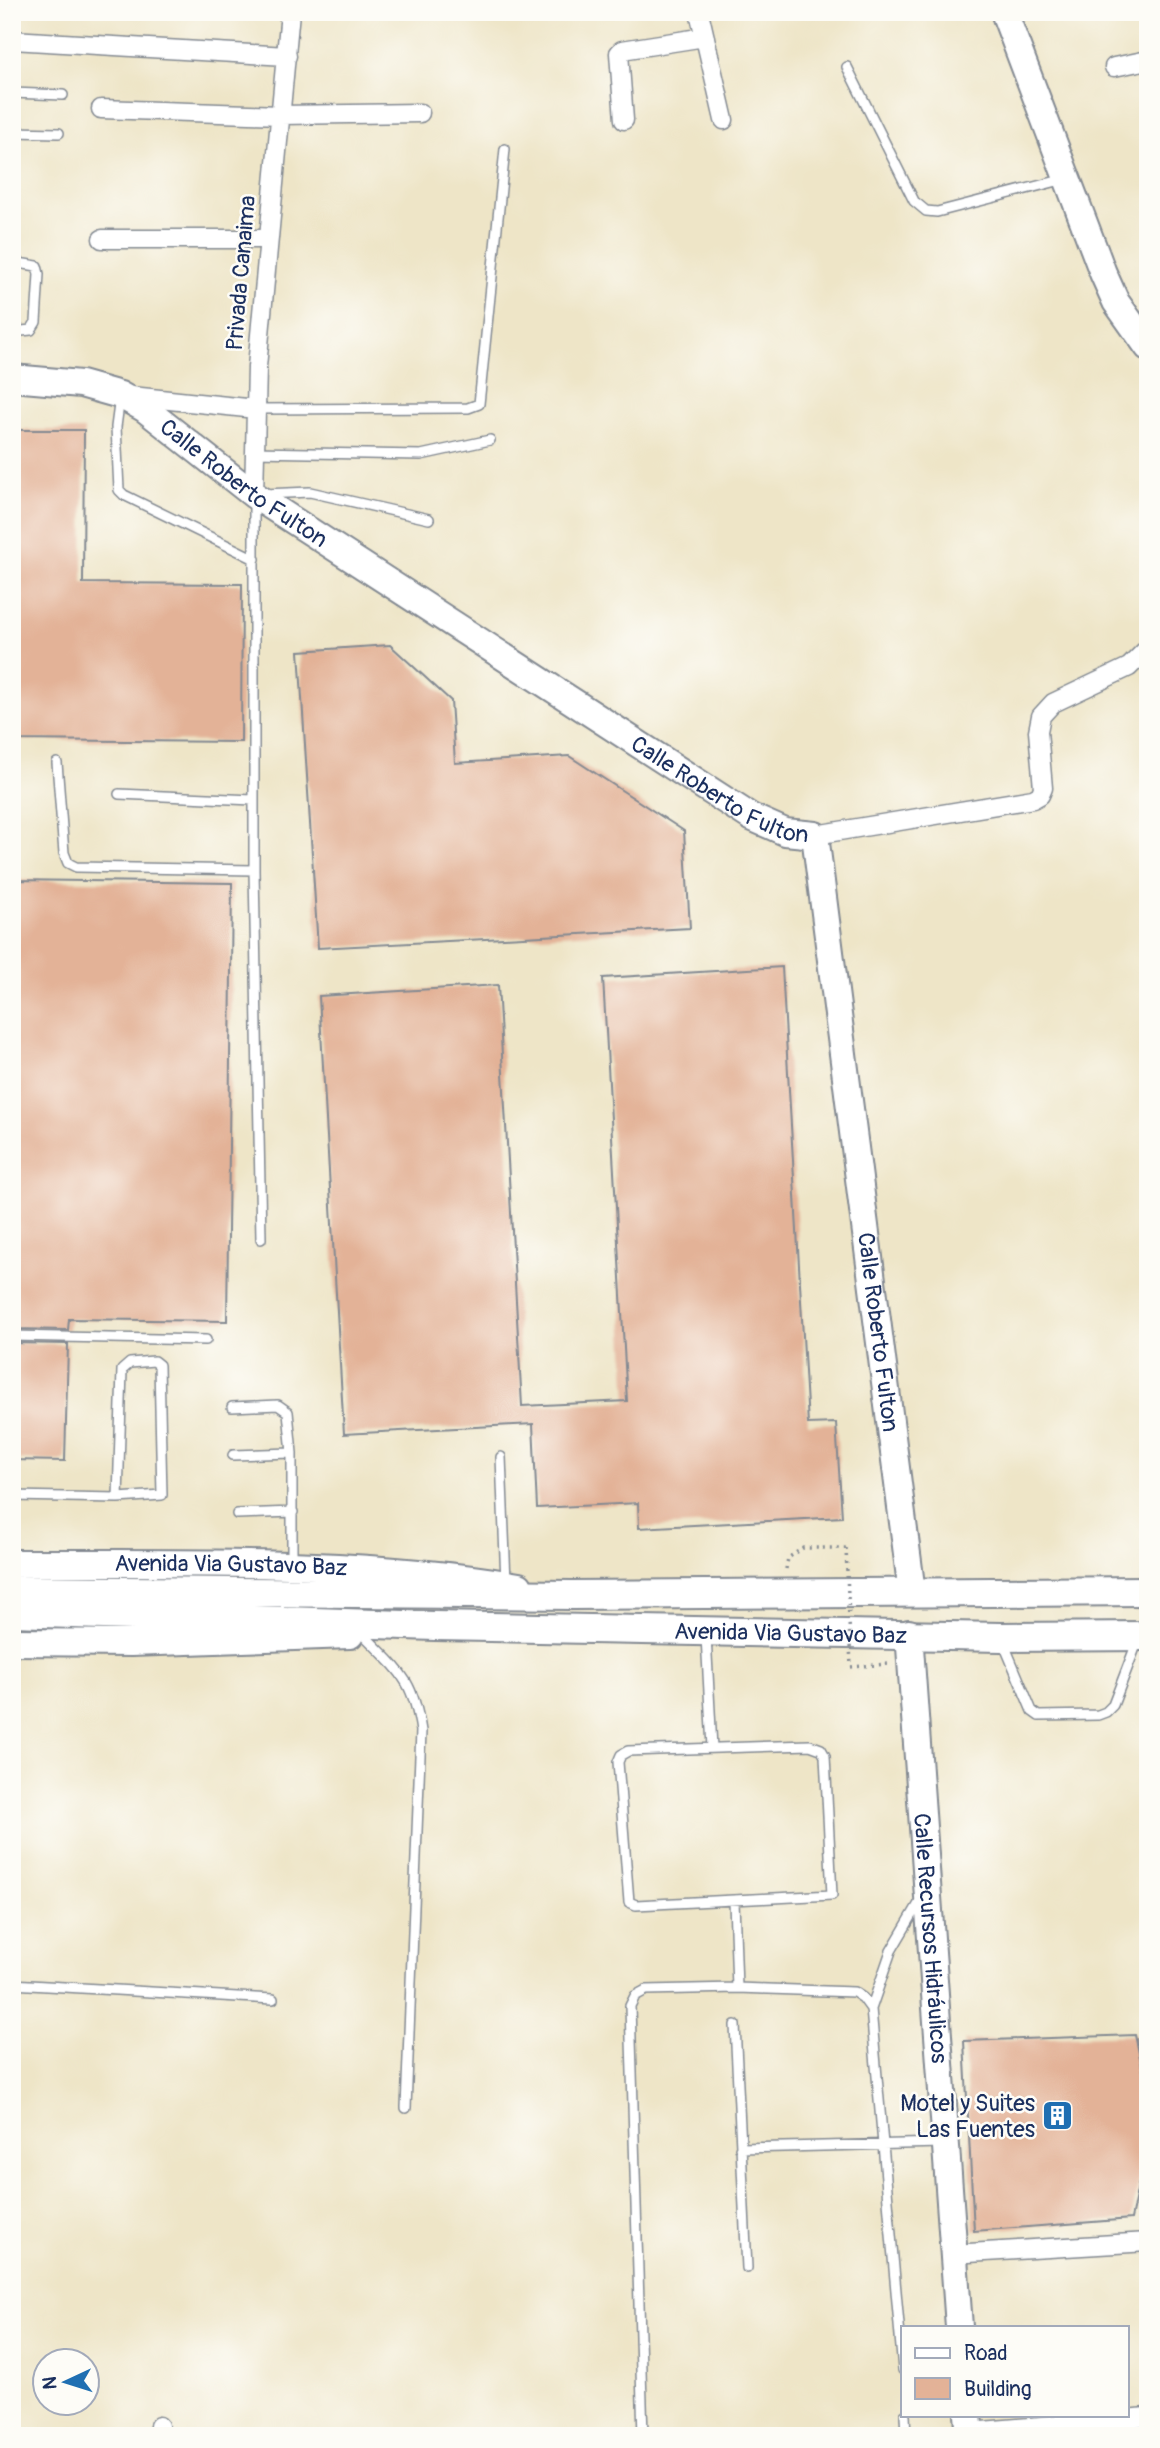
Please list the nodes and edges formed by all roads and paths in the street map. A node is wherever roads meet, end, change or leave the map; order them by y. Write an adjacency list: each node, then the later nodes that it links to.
1 (290, 12): 6 (street, Privada Canaima)
2 (699, 12): 4 (street)
3 (1004, 12): 20 (main road)
4 (705, 37): 15 (street); 16 (street)
5 (12, 40): 6 (street)
6 (287, 56): 14 (street, Privada Canaima)
7 (1148, 60): 9 (street)
8 (848, 67): 20 (lane)
9 (1114, 67)
10 (12, 93): 11 (lane)
11 (63, 95)
12 (102, 109): 14 (street)
13 (420, 113): 14 (street)
14 (280, 115): 22 (street, Privada Canaima)
15 (624, 120)
16 (723, 120)
17 (12, 132): 18 (lane)
18 (60, 133)
19 (505, 149): 28 (lane)
20 (1067, 178): 25 (main road)
21 (102, 239): 22 (street)
22 (269, 239): 28 (street, Privada Canaima)
23 (12, 262): 24 (lane)
24 (12, 332)
25 (1148, 347)
26 (12, 378): 27 (main road, Calle Roberto Fulton)
27 (120, 395): 28 (street); 31 (main road, Calle Roberto Fulton); 33 (lane)
28 (256, 409): 30 (street, Privada Canaima)
29 (490, 440): 30 (lane)
30 (254, 452): 31 (street, Privada Canaima)
31 (254, 495): 32 (lane); 33 (lane); 38 (main road, Calle Roberto Fulton)
32 (429, 519)
33 (256, 559): 37 (lane)
34 (1148, 648): 38 (street)
35 (57, 763): 39 (lane)
36 (119, 794): 37 (lane)
37 (253, 800): 39 (lane)
38 (816, 835): 57 (main road, Calle Roberto Fulton)
39 (254, 870): 40 (lane)
40 (261, 1239)
41 (12, 1336): 42 (lane)
42 (206, 1340)
43 (232, 1407): 44 (lane)
44 (292, 1453): 45 (lane); 49 (lane)
45 (233, 1455)
46 (500, 1457): 54 (lane)
47 (12, 1496): 48 (lane)
48 (118, 1498): 48 (lane)
49 (293, 1512): 50 (lane); 53 (lane)
50 (237, 1514)
51 (803, 1548): 67 (path, bridge)
52 (12, 1563): 53 (main road, Avenida Via Gustavo Baz)
53 (292, 1565): 54 (main road, Avenida Via Gustavo Baz)
54 (506, 1584): 58 (main road, Avenida Via Gustavo Baz)
55 (12, 1590): 58 (main road, Avenida Via Gustavo Baz)
56 (1148, 1591): 57 (main road, Avenida Via Gustavo Baz)
57 (912, 1593): 58 (main road, Avenida Via Gustavo Baz)
58 (572, 1595)
59 (12, 1612): 60 (main road, Avenida Via Gustavo Baz)
60 (435, 1626): 61 (main road, Avenida Via Gustavo Baz); 63 (main road, Avenida Via Gustavo Baz)
61 (706, 1631): 62 (main road, Avenida Via Gustavo Baz); 68 (lane)
62 (909, 1633): 65 (main road, Avenida Via Gustavo Baz); 69 (main road, Calle Recursos Hidráulicos)
63 (363, 1634): 66 (main road, Avenida Via Gustavo Baz); 76 (lane)
64 (1144, 1636): 65 (main road, Avenida Via Gustavo Baz); 65 (lane)
65 (1001, 1637)
66 (12, 1642)
67 (895, 1663)
68 (712, 1748): 70 (lane); 70 (lane)
69 (926, 1891): 74 (lane); 77 (main road, Calle Recursos Hidráulicos)
70 (734, 1901): 72 (lane)
71 (12, 1984): 73 (lane)
72 (737, 1989): 74 (lane); 88 (lane)
73 (273, 1999)
74 (871, 2009): 78 (lane)
75 (735, 2025): 79 (lane)
76 (406, 2108)
77 (944, 2143): 78 (lane); 81 (main road, Calle Recursos Hidráulicos)
78 (883, 2146): 79 (lane); 84 (lane)
79 (740, 2148): 82 (lane)
80 (1148, 2242): 81 (street)
81 (952, 2254): 83 (main road, Calle Recursos Hidráulicos)
82 (747, 2268)
83 (959, 2326)
84 (901, 2348)
85 (905, 2416): 89 (lane)
86 (1148, 2417): 87 (street)
87 (969, 2427)
88 (643, 2436)
89 (906, 2436)

